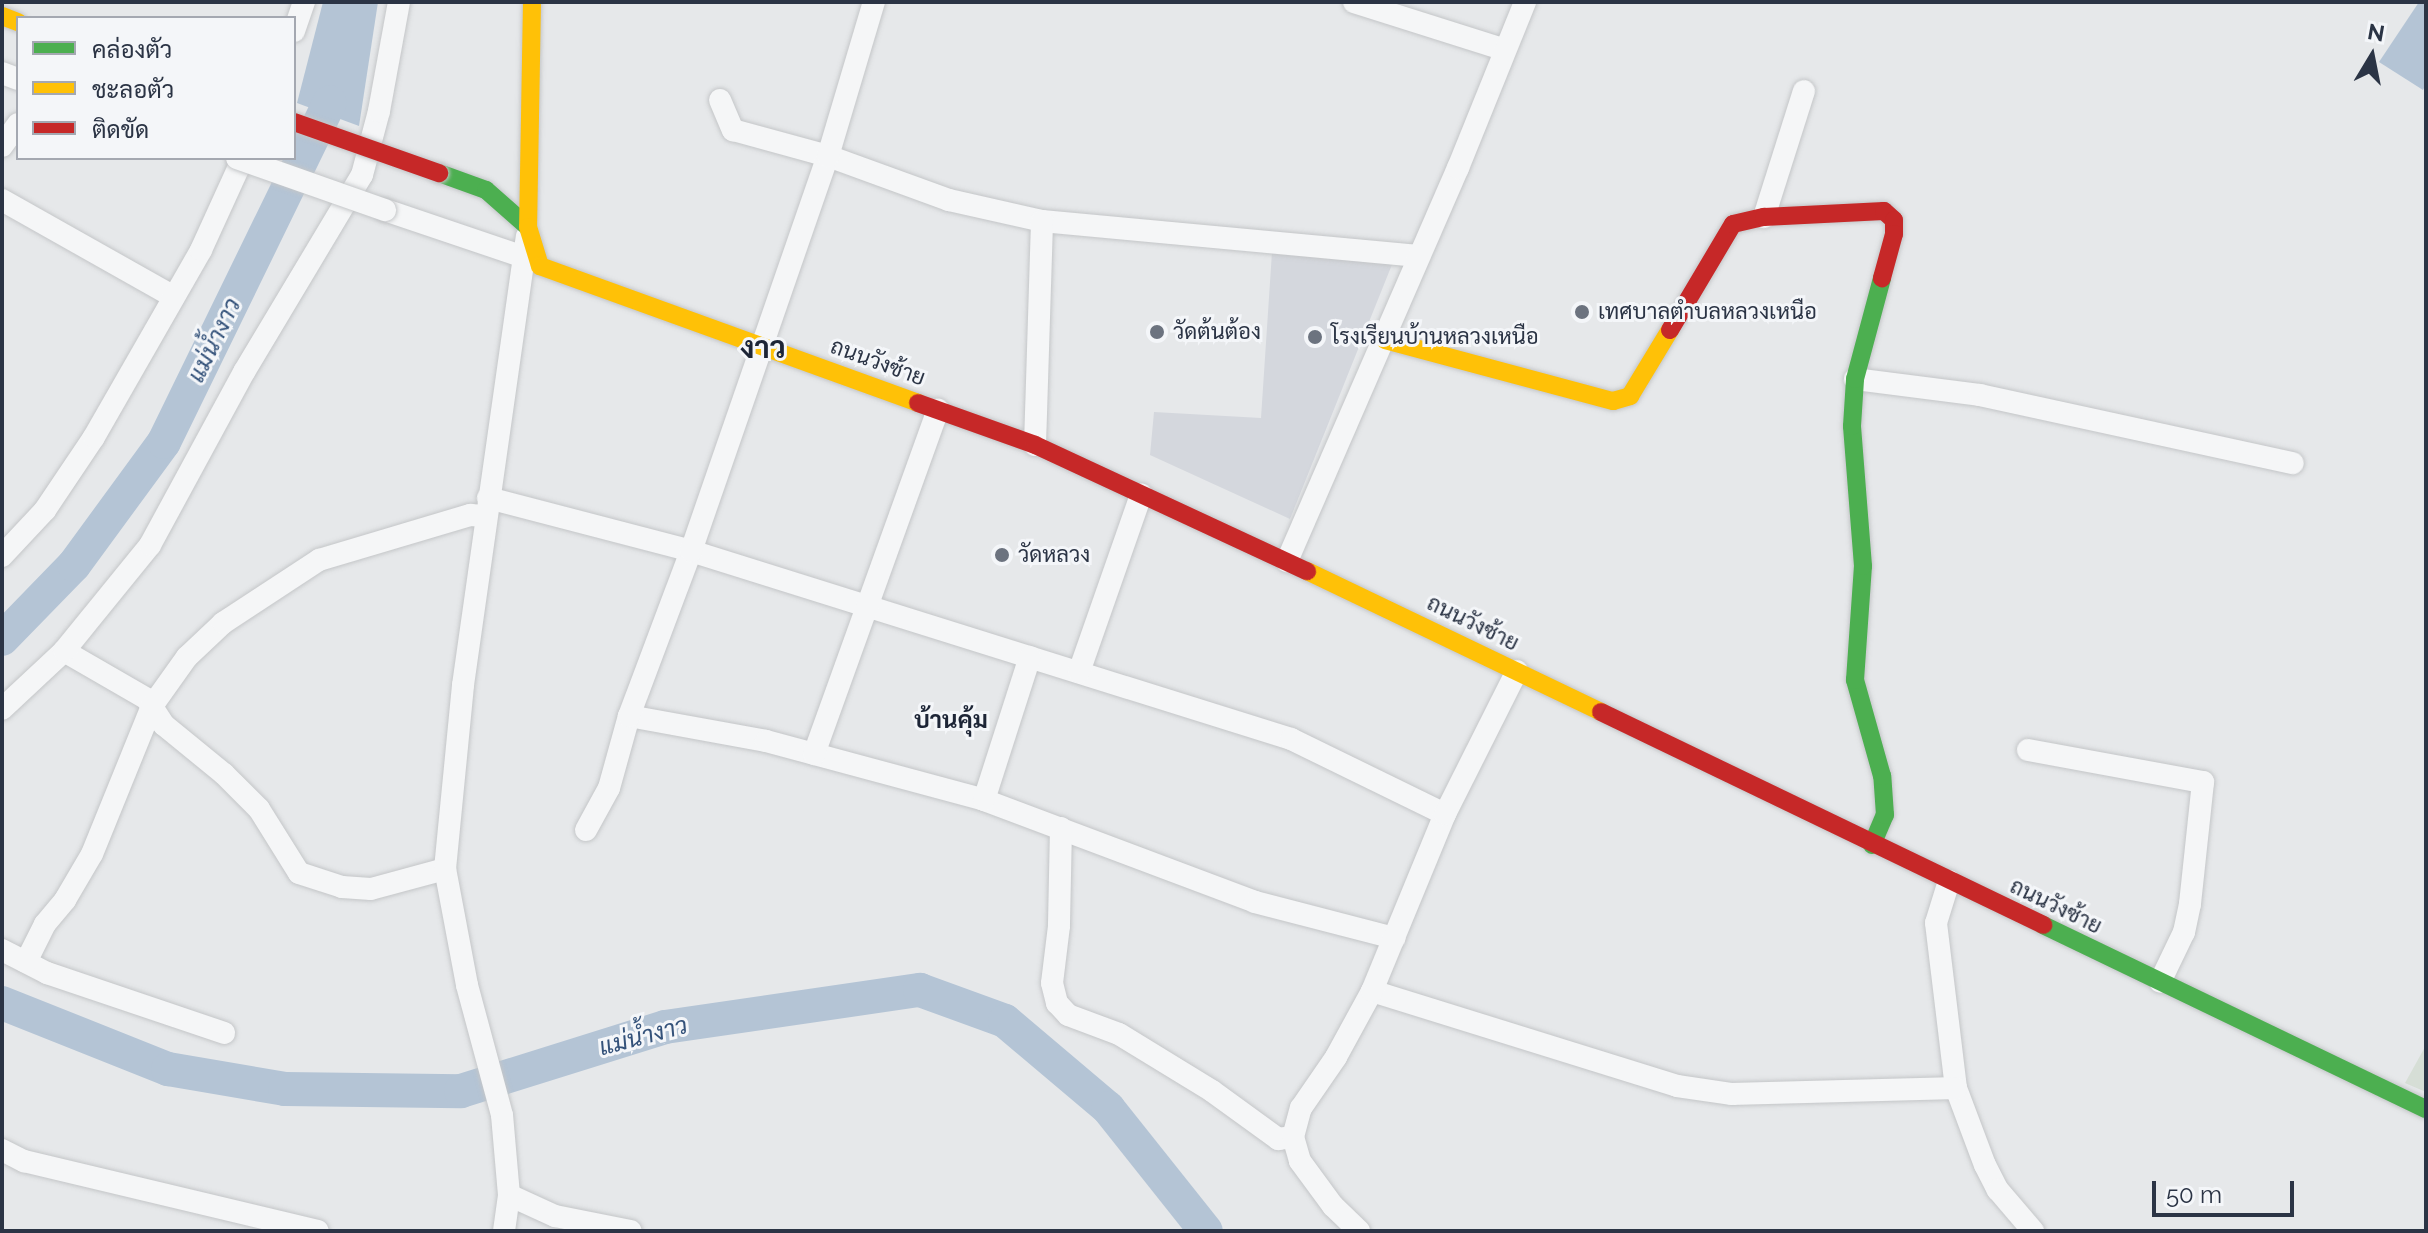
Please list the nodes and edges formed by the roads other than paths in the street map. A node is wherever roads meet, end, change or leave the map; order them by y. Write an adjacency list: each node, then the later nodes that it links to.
1 (304, 2): 7 (street)
2 (399, 2): 36 (street)
3 (532, 2): 20 (main road)
4 (874, 2): 14 (street)
5 (1354, 2): 8 (street)
6 (1525, 2): 8 (street)
7 (296, 25)
8 (1505, 50): 21 (street)
9 (1804, 91): 18 (street)
10 (720, 100): 14 (street)
11 (296, 123): 20 (main road, bridge)
12 (16, 127): 13 (street)
13 (2, 146)
14 (828, 156): 19 (street); 25 (street)
15 (239, 160): 23 (street)
16 (246, 160): 22 (street, bridge)
17 (2, 200): 23 (street)
18 (1764, 217): 24 (main road); 26 (main road)
19 (1042, 221): 21 (street); 28 (street)
20 (528, 227): 22 (street); 25 (main road, ถนนวังซ้าย)
21 (1418, 256): 24 (street)
22 (524, 257): 31 (street)
23 (174, 297): 33 (street)
24 (1385, 340): 34 (street)
25 (761, 345): 27 (main road, ถนนวังซ้าย); 32 (street)
26 (1855, 379): 29 (street); 49 (main road)
27 (938, 410): 28 (main road, ถนนวังซ้าย); 35 (street)
28 (1035, 445): 30 (main road, ถนนวังซ้าย)
29 (2293, 463)
30 (1141, 495): 34 (main road, ถนนวังซ้าย); 39 (street)
31 (487, 507): 32 (street); 40 (street); 50 (street)
32 (691, 551): 35 (street); 42 (street)
33 (2, 556)
34 (1287, 561): 38 (main road, ถนนวังซ้าย)
35 (866, 607): 37 (street); 44 (street)
36 (64, 651): 40 (street); 41 (street)
37 (1030, 657): 39 (street); 45 (street)
38 (1517, 671): 46 (street); 49 (main road, ถนนวังซ้าย)
39 (1079, 672): 46 (street)
40 (152, 706): 50 (street); 54 (street)
41 (2, 709)
42 (629, 716): 44 (street); 48 (street)
43 (2028, 750): 55 (street)
44 (814, 754): 45 (street)
45 (984, 800): 47 (street)
46 (1445, 814): 52 (street)
47 (1061, 828): 52 (street); 60 (street)
48 (586, 830)
49 (1872, 845): 51 (main road, ถนนวังซ้าย)
50 (445, 869): 62 (street)
51 (1949, 881): 55 (main road, ถนนวังซ้าย); 58 (street)
52 (1394, 938): 56 (street)
53 (2, 950): 54 (street)
54 (26, 962): 57 (street)
55 (2160, 982): 59 (main road, ถนนวังซ้าย)
56 (1372, 991): 58 (street); 60 (street)
57 (224, 1033)
58 (1956, 1088): 67 (street)
59 (2426, 1109)
60 (1293, 1137): 66 (street)
61 (2, 1150): 63 (street)
62 (509, 1195): 64 (street); 65 (street)
63 (318, 1231)
64 (504, 1231)
65 (631, 1231)
66 (1359, 1231)
67 (2033, 1231)

